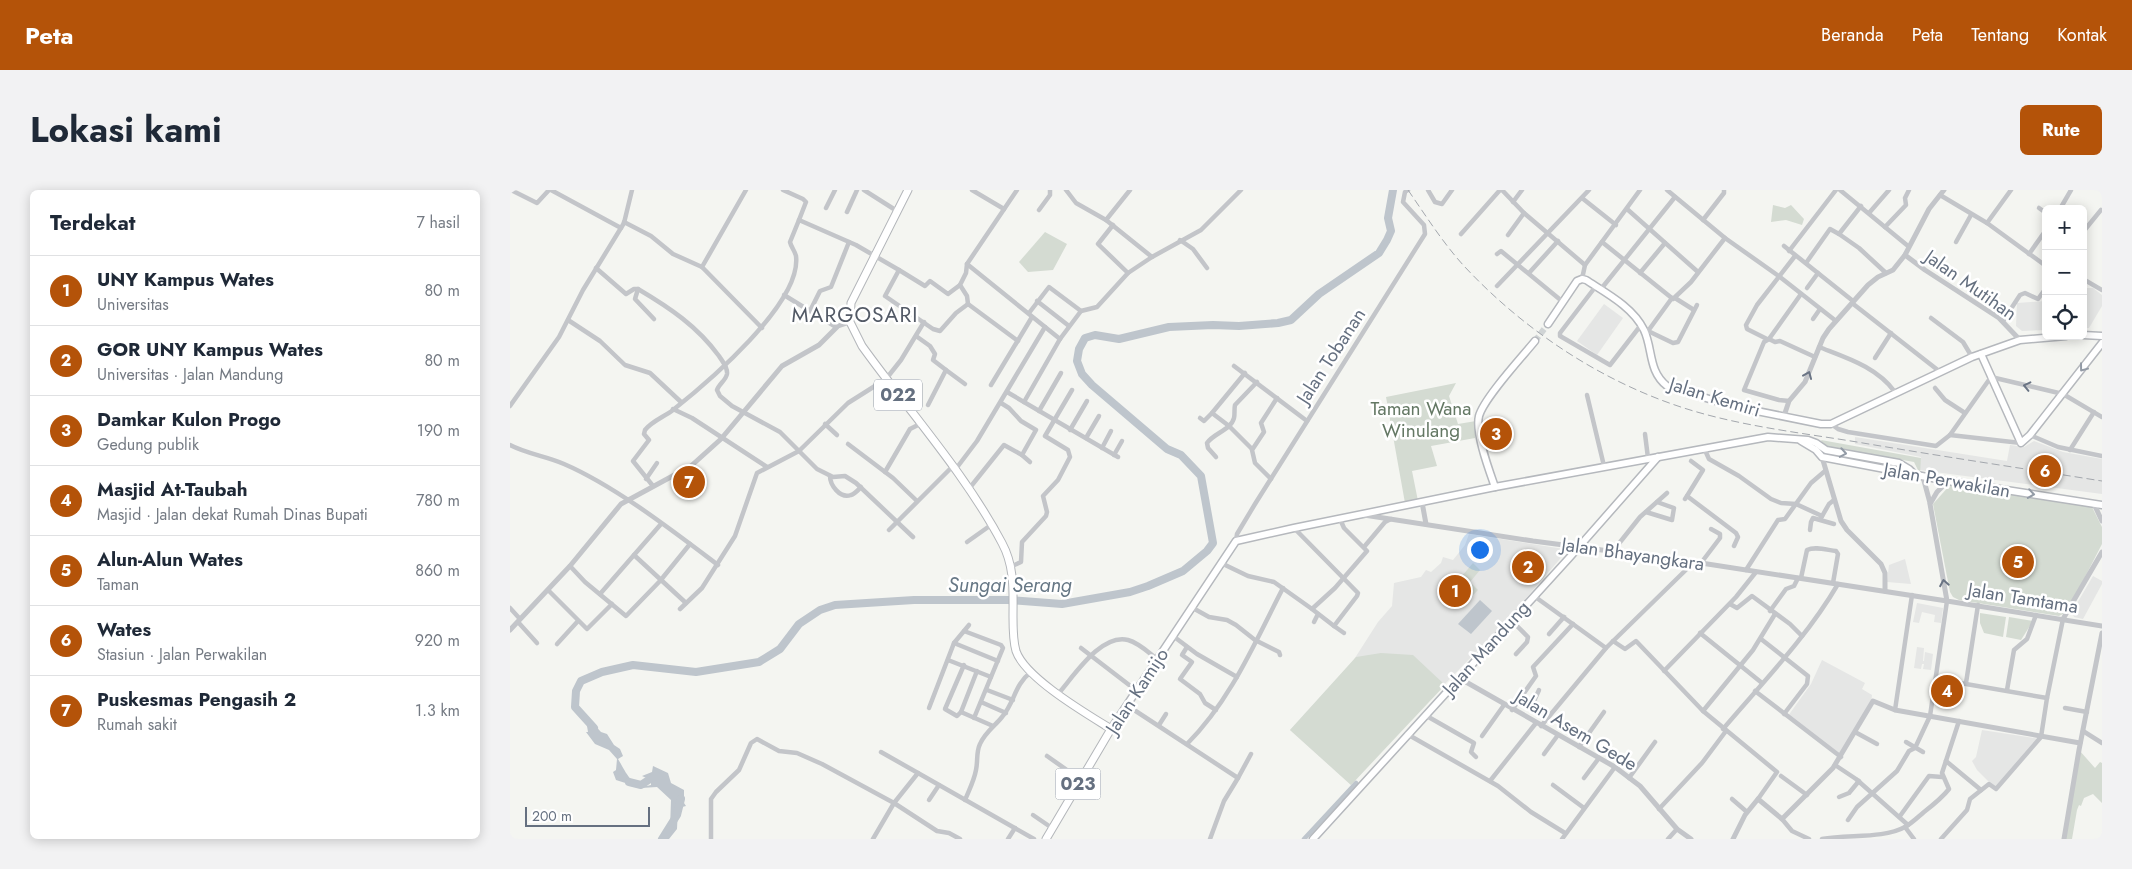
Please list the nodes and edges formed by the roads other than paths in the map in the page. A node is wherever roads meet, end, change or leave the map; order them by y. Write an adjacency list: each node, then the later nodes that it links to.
1 (512, 190): 2 (street)
2 (550, 190): 61 (street)
3 (632, 190): 55 (street)
4 (746, 190): 90 (street)
5 (783, 190): 35 (street)
6 (801, 190): 35 (street)
7 (835, 190): 40 (street)
8 (857, 190): 48 (street)
9 (864, 190): 47 (street)
10 (972, 190): 42 (street)
11 (1017, 190): 42 (street)
12 (1050, 190): 44 (street)
13 (1066, 190): 53 (street)
14 (1130, 190): 53 (street)
15 (1241, 190): 69 (street)
16 (1408, 190): 189 (street, Jalan Tobanan)
17 (1428, 190): 18 (street)
18 (1452, 190)
19 (1501, 190): 37 (street); 64 (street)
20 (1522, 190): 37 (street)
21 (1589, 190): 36 (street)
22 (1640, 190): 43 (street)
23 (1667, 190): 34 (street)
24 (1677, 190): 34 (street)
25 (1724, 190): 54 (street)
26 (1838, 190): 39 (street); 77 (street)
27 (1889, 190): 50 (street)
28 (1909, 190): 59 (street)
29 (1944, 190): 33 (street)
30 (2010, 190): 56 (street)
31 (2071, 190): 38 (street)
32 (905, 191): 47 (main road)
33 (1940, 195): 51 (street); 76 (street)
34 (1674, 196): 54 (street); 62 (street)
35 (798, 197): 52 (street)
36 (1582, 198): 58 (street); 63 (street)
37 (1513, 202): 49 (street)
38 (2062, 205)
39 (1860, 206): 50 (street); 65 (street)
40 (826, 208)
41 (2039, 208): 45 (street)
42 (1004, 209): 87 (street)
43 (1627, 209): 58 (street); 62 (street)
44 (1039, 210)
45 (2042, 210)
46 (2101, 210): 60 (street)
47 (897, 211): 81 (main road)
48 (847, 212)
49 (1524, 213): 63 (street); 66 (street)
50 (1868, 213): 59 (street)
51 (1971, 215): 56 (street); 73 (street)
52 (799, 220): 71 (street); 111 (street)
53 (1106, 220): 57 (street)
54 (1703, 220): 68 (street)
55 (624, 222): 61 (street); 90 (street)
56 (1987, 223): 79 (street)
57 (1113, 225): 83 (street); 95 (street)
58 (1616, 225): 72 (street)
59 (1885, 227): 76 (street)
60 (2087, 227)
61 (621, 228): 91 (street)
62 (1649, 228): 74 (street); 84 (street)
63 (1549, 233): 70 (street); 88 (street)
64 (1461, 234)
65 (1839, 234): 85 (street); 99 (street)
66 (1508, 235)
67 (2042, 236): 79 (street)
68 (1725, 238): 94 (street); 100 (street)
69 (1180, 240): 83 (street); 92 (street)
70 (1558, 241): 89 (street); 96 (street)
71 (849, 242): 81 (street); 118 (street)
72 (1602, 242): 84 (street); 89 (street)
73 (1956, 242)
74 (1665, 243): 94 (street); 97 (street)
75 (1784, 246): 77 (street)
76 (1908, 246): 80 (street)
77 (1789, 251): 82 (street)
78 (1497, 254): 88 (street)
79 (2029, 254): 86 (street)
80 (1905, 255): 99 (street); 126 (street, Jalan Mutihan)
81 (874, 256): 93 (street); 127 (main road)
82 (1795, 256): 85 (street); 100 (street)
83 (1152, 257): 95 (street)
84 (1624, 260): 97 (street); 105 (street)
85 (1806, 263): 98 (street)
86 (2042, 263)
87 (966, 264): 103 (street); 120 (street)
88 (1519, 265): 96 (street); 104 (street)
89 (1585, 265): 101 (street)
90 (702, 267): 134 (street)
91 (596, 268): 108 (street); 124 (street)
92 (1207, 268)
93 (899, 270): 103 (street); 128 (street)
94 (1698, 272): 112 (street)
95 (1128, 273): 119 (street)
96 (1529, 273): 114 (street)
97 (1640, 273): 112 (street)
98 (1818, 273): 106 (street); 115 (street)
99 (1886, 273): 115 (street)
100 (1780, 277): 109 (street); 141 (street)
101 (1582, 279): 105 (main road, Jalan Kemiri); 114 (main road)
102 (2087, 281): 107 (street)
103 (960, 285): 116 (street)
104 (1497, 286)
105 (1598, 288): 130 (main road, Jalan Kemiri); 130 (street)
106 (1807, 288)
107 (2101, 288)
108 (638, 289): 122 (street); 151 (street)
109 (1801, 294): 117 (street); 141 (street)
110 (2042, 294): 126 (street)
111 (784, 295): 118 (street); 134 (street)
112 (1673, 298): 112 (street)
113 (1038, 301): 119 (street); 120 (street); 131 (street)
114 (1563, 302): 129 (main road)
115 (1853, 302): 125 (street); 135 (street)
116 (968, 304): 128 (street); 143 (street)
117 (1820, 309): 123 (street); 125 (street)
118 (810, 311): 132 (street)
119 (1081, 311): 131 (street)
120 (1030, 315): 133 (street); 143 (street)
121 (1931, 318): 148 (street)
122 (654, 319)
123 (1813, 319)
124 (568, 320): 169 (street); 173 (street)
125 (1836, 321): 146 (street)
126 (2003, 321): 142 (street, Jalan Mutihan)
127 (850, 322): 132 (street); 158 (main road, 022)
128 (924, 322): 137 (street)
129 (1548, 324)
130 (1641, 325): 185 (main road, Jalan Kemiri)
131 (1069, 326): 140 (street)
132 (836, 327): 181 (street)
133 (1045, 327): 140 (street); 164 (street)
134 (762, 328): 151 (street)
135 (1891, 333): 150 (street); 154 (street)
136 (2087, 335): 138 (main road)
137 (916, 336): 153 (street); 158 (street)
138 (2102, 336)
139 (2042, 338): 142 (main road)
140 (1060, 339): 174 (street)
141 (1768, 339): 149 (street); 172 (street)
142 (2020, 340): 147 (main road)
143 (1018, 341): 161 (street)
144 (1535, 341): 236 (main road)
145 (2102, 343): 167 (main road, one-way to 167)
146 (1819, 347): 149 (street); 165 (street)
147 (1981, 354): 148 (main road); 157 (main road)
148 (1972, 357): 154 (main road)
149 (1815, 358): 172 (street, one-way to 149)
150 (1875, 358)
151 (724, 364): 173 (street); 181 (street)
152 (1234, 366): 156 (street)
153 (946, 370): 160 (street); 176 (street)
154 (1939, 371): 165 (main road)
155 (1061, 373): 179 (street)
156 (1245, 373): 159 (street); 182 (street)
157 (1991, 377): 167 (street, one-way to 157); 183 (street); 206 (main road)
158 (886, 380): 190 (street); 191 (main road, 022)
159 (1257, 382): 170 (street); 193 (street)
160 (966, 384)
161 (992, 385)
162 (1935, 388): 183 (street)
163 (1072, 390): 188 (street)
164 (1007, 392): 174 (street); 175 (street)
165 (1895, 392): 192 (main road)
166 (510, 394): 169 (street)
167 (2063, 394): 180 (street); 200 (main road)
168 (1587, 395): 223 (street)
169 (516, 398): 177 (street)
170 (1277, 398): 189 (street); 211 (street)
171 (1087, 401): 195 (street)
172 (1789, 401): 185 (street)
173 (681, 402): 178 (street)
174 (1024, 402): 179 (street)
175 (1001, 403): 194 (street); 225 (street)
176 (928, 405)
177 (510, 406)
178 (673, 409): 203 (street); 231 (street)
179 (1038, 411): 188 (street)
180 (2094, 412): 186 (street); 212 (street)
181 (743, 413): 203 (street); 213 (street)
182 (1212, 413): 187 (street); 193 (street)
183 (1966, 413): 199 (street)
184 (1098, 416): 202 (street)
185 (1784, 416): 192 (main road, Jalan Kemiri)
186 (2102, 417)
187 (1200, 418)
188 (1054, 420): 195 (street); 201 (street)
189 (1307, 421): 232 (street, Jalan Tobanan)
190 (825, 424): 198 (street); 213 (street)
191 (920, 424): 225 (main road, 022); 227 (street)
192 (1832, 424): 199 (street)
193 (1228, 426): 211 (street); 216 (street)
194 (1036, 430): 201 (street); 214 (street)
195 (1070, 430): 202 (street)
196 (1111, 431): 209 (street)
197 (1645, 434): 219 (street)
198 (838, 435)
199 (1950, 435): 206 (street)
200 (2030, 435): 206 (main road); 212 (street)
201 (1045, 436): 278 (street)
202 (1086, 438): 209 (street)
203 (721, 439): 224 (street); 234 (street)
204 (1797, 439): 210 (main road); 218 (main road); 228 (main road, one-way to 228)
205 (1122, 441): 209 (street)
206 (2021, 443)
207 (848, 444): 227 (street)
208 (510, 445): 239 (street)
209 (1102, 448)
210 (1704, 448): 217 (main road); 244 (street)
211 (1252, 449): 232 (street)
212 (2070, 450): 215 (street)
213 (799, 451): 224 (street); 229 (street)
214 (1022, 455): 221 (street); 237 (street)
215 (2102, 456)
216 (1216, 457)
217 (1658, 457): 219 (main road); 267 (main road, Jalan Mandung)
218 (1822, 457): 226 (street); 228 (main road, Jalan Perwakilan)
219 (1648, 458): 223 (main road)
220 (1691, 461): 268 (street)
221 (1030, 462)
222 (658, 463): 231 (street)
223 (1604, 466): 236 (main road)
224 (767, 467): 276 (street)
225 (953, 469): 237 (main road, 022); 241 (street)
226 (1825, 471): 240 (street); 244 (street)
227 (885, 472): 241 (street)
228 (1915, 475): 230 (main road, Jalan Perwakilan)
229 (830, 476): 235 (street); 235 (street)
230 (1923, 477): 233 (main road, Jalan Perwakilan); 245 (street, Jalan Tamtama)
231 (646, 479): 234 (street)
232 (1271, 479): 266 (street, Jalan Tobanan)
233 (1948, 482): 245 (street); 246 (main road, Jalan Perwakilan, one-way to 246)
234 (653, 486): 239 (street)
235 (861, 487): 253 (street)
236 (1495, 487): 242 (main road)
237 (968, 490): 258 (main road, 022)
238 (1667, 493): 243 (street)
239 (626, 500): 255 (street); 277 (street)
240 (1834, 500): 250 (street); 287 (street)
241 (917, 501): 253 (street)
242 (1422, 502): 249 (main road); 256 (street)
243 (1657, 502): 248 (street); 248 (street)
244 (1796, 504): 250 (street); 279 (street)
245 (1930, 504): 291 (street, Jalan Tamtama, one-way to 245)
246 (2094, 504): 247 (main road, Jalan Perwakilan); 254 (street)
247 (2102, 505)
248 (1646, 512): 270 (street)
249 (1361, 514): 251 (main road, Jalan Bhayangkara); 252 (street, Jalan Bhayangkara)
250 (1821, 517): 257 (street); 262 (street)
251 (1340, 519): 259 (main road, Jalan Bhayangkara); 269 (street)
252 (1395, 519): 256 (street, Jalan Bhayangkara); 269 (street)
253 (896, 521): 261 (street); 263 (street)
254 (2102, 521)
255 (661, 524): 265 (street); 272 (street)
256 (1426, 524): 267 (street, Jalan Bhayangkara)
257 (1834, 524)
258 (991, 525): 264 (street); 278 (main road, 022)
259 (1294, 528): 266 (main road, Jalan Bhayangkara); 281 (street)
260 (1711, 529): 275 (street)
261 (888, 530)
262 (1810, 530)
263 (913, 537)
264 (967, 542)
265 (690, 544): 276 (street); 283 (street)
266 (1234, 544): 274 (main road, Jalan Kamijo)
267 (1579, 546): 270 (street, Jalan Bhayangkara); 290 (main road, Jalan Mandung)
268 (1734, 546)
269 (1364, 547): 281 (street)
270 (1613, 551): 273 (street, Jalan Bhayangkara)
271 (2102, 552): 304 (street)
272 (634, 555): 283 (street); 288 (street)
273 (1694, 562): 275 (street, Jalan Bhayangkara); 323 (street)
274 (1221, 563): 285 (street); 296 (main road, Jalan Kamijo)
275 (1701, 563): 279 (street, Jalan Bhayangkara)
276 (718, 565): 292 (street)
277 (570, 566): 286 (street); 288 (street)
278 (1010, 567): 342 (main road, 022)
279 (1746, 570): 280 (street, Jalan Bhayangkara)
280 (1756, 572): 282 (street, Jalan Bhayangkara); 294 (street)
281 (1344, 578): 299 (street); 311 (street)
282 (1800, 578): 284 (street, Jalan Bhayangkara); 284 (street); 300 (street)
283 (660, 581): 292 (street); 293 (street)
284 (1835, 583): 287 (street, Jalan Bhayangkara); 320 (street)
285 (1283, 588): 299 (street); 322 (street)
286 (548, 590): 305 (street); 306 (street)
287 (1885, 591): 289 (street, Jalan Bhayangkara)
288 (600, 594): 293 (street)
289 (1912, 595): 291 (street, Jalan Bhayangkara); 364 (street)
290 (1534, 596): 303 (street); 307 (main road, Jalan Mandung)
291 (1947, 601): 295 (street, Jalan Tamtama); 346 (street)
292 (686, 603): 298 (street)
293 (612, 604): 306 (street)
294 (1730, 604): 300 (street); 316 (street)
295 (1978, 605): 302 (street, Jalan Tamtama); 348 (street)
296 (1191, 607): 319 (main road, Jalan Kamijo); 322 (street)
297 (510, 608): 305 (street)
298 (680, 609)
299 (1312, 609): 301 (street)
300 (1772, 613): 320 (street); 321 (street)
301 (1318, 614): 308 (street); 311 (street)
302 (2036, 615): 304 (street, Jalan Tamtama); 351 (street)
303 (1564, 617): 309 (street); 317 (street)
304 (2063, 619): 312 (street, Jalan Tamtama); 355 (street)
305 (519, 621): 313 (street); 324 (street)
306 (578, 621): 326 (street)
307 (1512, 621): 331 (street); 345 (main road, Jalan Mandung)
308 (1314, 622)
309 (1573, 624): 330 (street); 363 (street)
310 (969, 625): 314 (street)
311 (1334, 626): 315 (street)
312 (2102, 626)
313 (510, 630)
314 (964, 631): 325 (street); 337 (street)
315 (1344, 633)
316 (1700, 633): 339 (street); 341 (street)
317 (1549, 634)
318 (2102, 634): 328 (street)
319 (1173, 636): 327 (street); 335 (main road, Jalan Kamijo)
320 (1802, 636): 334 (street)
321 (1761, 639): 334 (street); 339 (street)
322 (1257, 641): 332 (street); 344 (street)
323 (1613, 641): 330 (street); 341 (street)
324 (537, 643)
325 (954, 643): 336 (street); 337 (street)
326 (558, 644)
327 (1187, 647): 344 (street); 362 (street)
328 (2101, 647): 368 (street)
329 (1081, 648): 333 (street)
330 (1606, 648): 373 (street)
331 (1516, 654)
332 (1280, 655)
333 (1091, 656): 335 (street); 352 (street); 354 (street)
334 (1784, 657): 347 (street); 371 (street)
335 (1157, 659): 352 (main road, Jalan Kamijo)
336 (948, 660): 338 (street); 360 (street)
337 (998, 660): 343 (street)
338 (964, 665): 340 (street); 366 (street)
339 (1739, 666): 347 (street); 365 (street)
340 (977, 671): 343 (street); 366 (street)
341 (1664, 671): 365 (street)
342 (1031, 672): 354 (main road, 022); 356 (street)
343 (991, 676): 349 (street)
344 (1237, 677): 362 (street)
345 (1459, 678): 358 (street, Jalan Asem Gede); 372 (main road, Jalan Mandung)
346 (1937, 679): 348 (street); 374 (street)
347 (1762, 683): 353 (street)
348 (1966, 683): 351 (street)
349 (987, 690): 356 (street); 357 (street)
350 (1539, 690): 373 (street)
351 (2007, 690): 355 (street)
352 (1137, 691): 359 (main road, Jalan Kamijo)
353 (1755, 692): 371 (street); 381 (street)
354 (1058, 694): 380 (main road, 022)
355 (2047, 698): 386 (street)
356 (1013, 700): 369 (street)
357 (981, 702): 369 (street); 375 (street)
358 (1504, 705): 363 (street, Jalan Asem Gede); 387 (street)
359 (1128, 706): 379 (street); 380 (main road, Jalan Kamijo)
360 (929, 708)
361 (2065, 708): 368 (street)
362 (1216, 710): 392 (street)
363 (1512, 710): 377 (street, Jalan Asem Gede)
364 (1894, 710): 374 (street); 383 (street)
365 (1702, 711): 381 (street)
366 (961, 712): 375 (street)
367 (1604, 712): 394 (street)
368 (2086, 712): 382 (street)
369 (1006, 713): 378 (street)
370 (1166, 714): 379 (street)
371 (1784, 714): 402 (street)
372 (1425, 715): 384 (main road, Jalan Mandung); 401 (street)
373 (1549, 715): 377 (street)
374 (1930, 716): 376 (street); 395 (street)
375 (974, 718): 378 (street)
376 (1959, 721): 386 (street); 404 (street)
377 (1538, 724): 385 (street, Jalan Asem Gede); 414 (street)
378 (993, 726): 425 (street)
379 (1159, 726): 392 (street)
380 (1111, 730): 413 (main road, Jalan Kamijo / 023)
381 (1725, 730): 408 (street); 428 (street)
382 (2082, 731): 390 (street); 391 (street)
383 (1856, 732): 393 (street); 402 (street)
384 (1408, 734): 414 (street); 446 (main road, Jalan Mandung)
385 (1558, 735): 394 (street, Jalan Asem Gede); 399 (street)
386 (2042, 735): 390 (street); 418 (street)
387 (1482, 736)
388 (1655, 742): 412 (street)
389 (1906, 742): 395 (street)
390 (2080, 743): 455 (street)
391 (2102, 743)
392 (1187, 744): 410 (street)
393 (1877, 744)
394 (1580, 747): 403 (street, Jalan Asem Gede)
395 (1915, 747): 397 (street); 419 (street)
396 (881, 752): 407 (street)
397 (1923, 752)
398 (1251, 754): 410 (street)
399 (1544, 754)
400 (1047, 756): 413 (street)
401 (1476, 757)
402 (1840, 757): 405 (street)
403 (1600, 758): 406 (street, Jalan Asem Gede); 411 (street)
404 (1946, 761): 409 (street); 418 (street)
405 (1835, 765): 415 (street); 420 (street)
406 (1616, 767): 412 (street, Jalan Asem Gede); 427 (street)
407 (918, 772): 416 (street); 426 (street)
408 (1779, 774): 420 (street); 423 (street)
409 (1942, 777): 431 (street); 434 (street)
410 (1238, 778): 445 (street)
411 (1584, 778)
412 (1629, 778): 428 (street, Jalan Asem Gede)
413 (1081, 780): 436 (main road, Jalan Kamijo / 023)
414 (1490, 781): 438 (street)
415 (1859, 781): 419 (street); 421 (street)
416 (939, 784): 424 (street); 425 (street)
417 (1553, 786): 427 (street)
418 (1981, 790): 454 (street)
419 (1873, 793): 431 (street); 433 (street)
420 (1807, 795): 432 (street)
421 (1839, 797)
422 (1732, 799): 429 (street)
423 (1758, 799): 429 (street); 432 (street)
424 (929, 800)
425 (965, 800): 435 (street)
426 (894, 803): 439 (street); 440 (street); 441 (street)
427 (1584, 808): 438 (street)
428 (1659, 809): 437 (street, Jalan Asem Gede)
429 (1747, 812): 450 (street)
430 (1033, 815): 436 (street)
431 (1900, 816): 434 (street)
432 (1782, 819): 451 (street)
433 (1848, 820)
434 (1907, 826): 452 (street); 453 (street)
435 (1015, 828): 442 (street); 443 (street)
436 (1052, 828): 444 (main road, Jalan Kamijo / 023)
437 (1677, 829): 448 (street); 449 (street, Jalan Asem Gede)
438 (1565, 833): 447 (street)
439 (711, 839)
440 (873, 839)
441 (960, 839)
442 (1008, 839)
443 (1034, 839)
444 (1046, 839)
445 (1210, 839)
446 (1313, 839)
447 (1562, 839)
448 (1668, 839)
449 (1691, 839)
450 (1733, 839)
451 (1808, 839)
452 (1823, 839)
453 (1914, 839)
454 (1941, 839)
455 (2064, 839)

